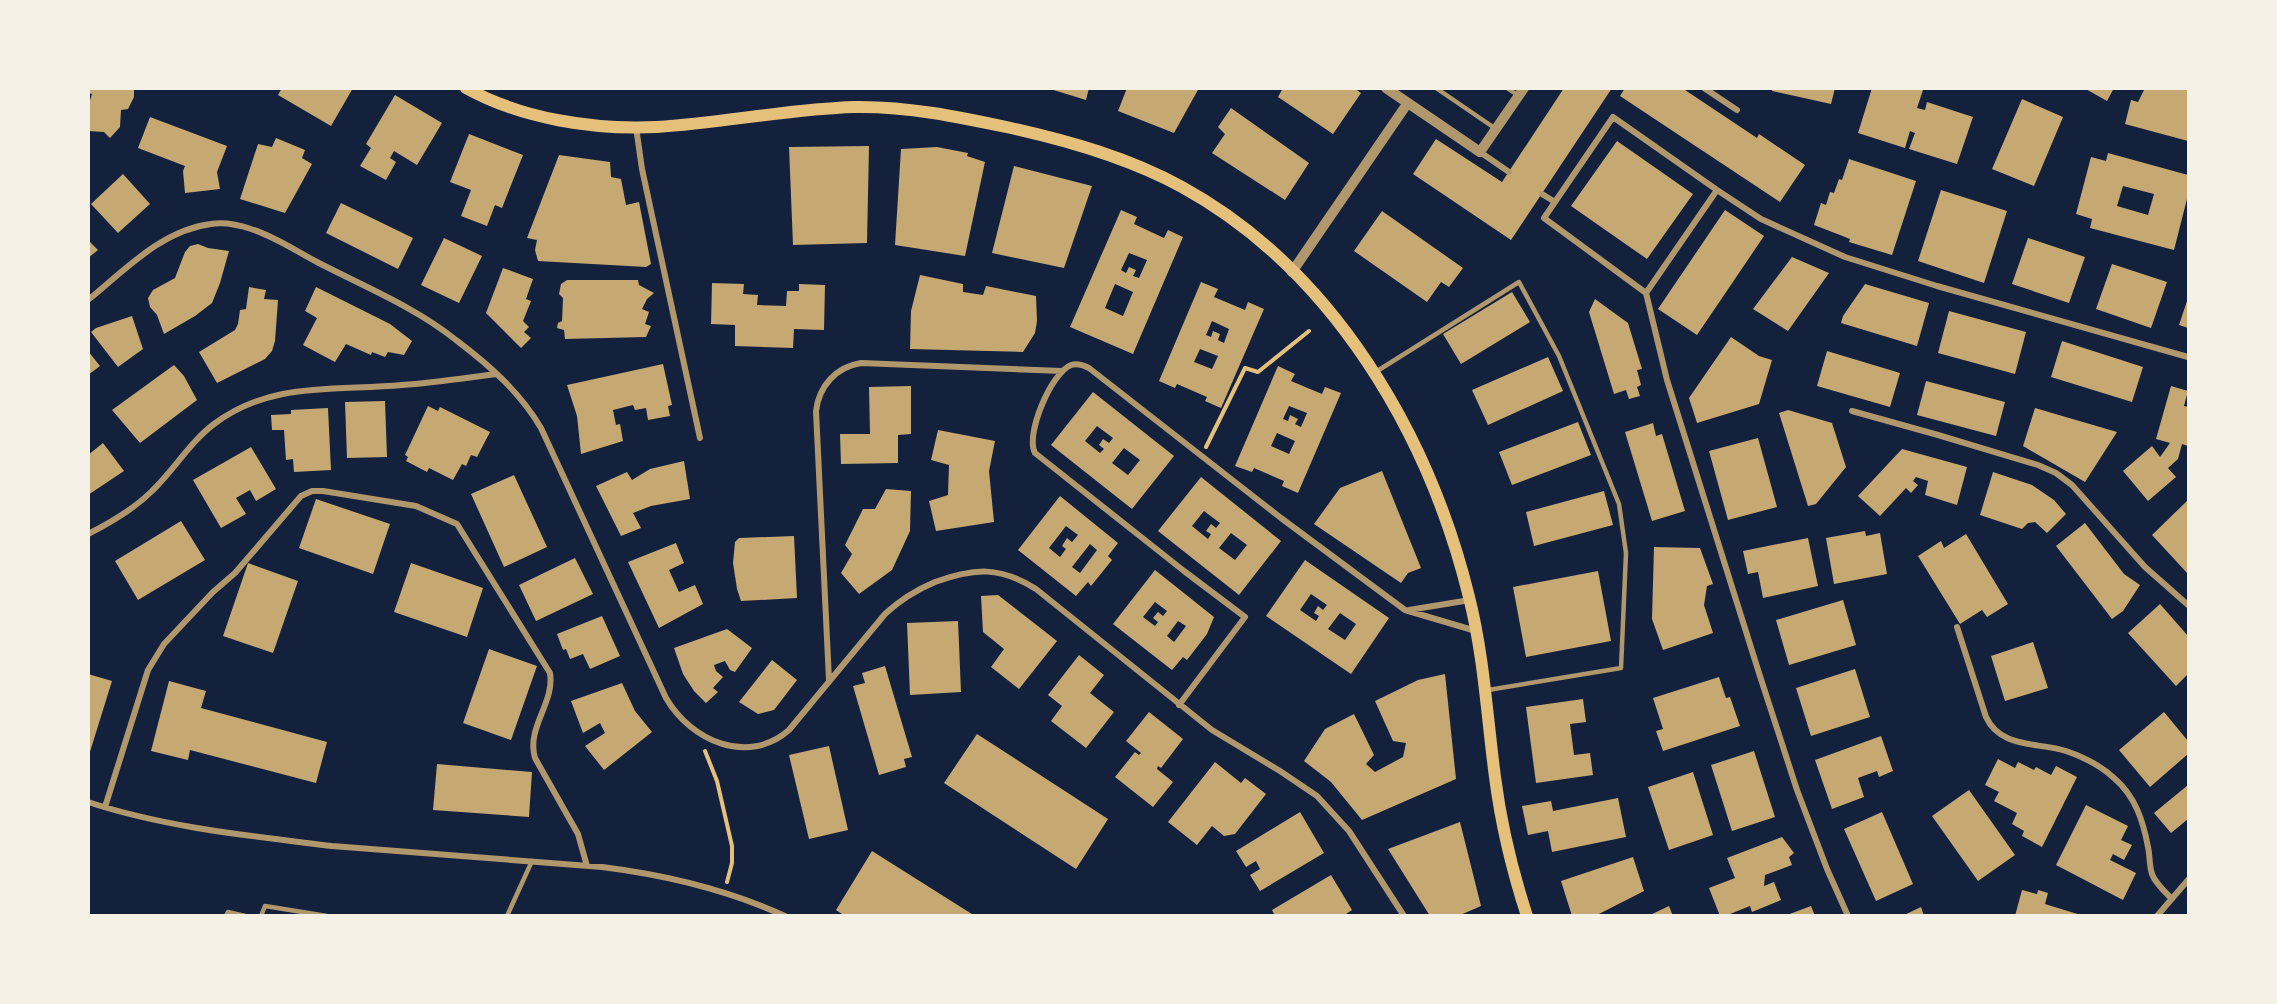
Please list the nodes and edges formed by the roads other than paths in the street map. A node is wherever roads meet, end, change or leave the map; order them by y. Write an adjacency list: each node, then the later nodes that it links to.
1 (466, 88): 9 (main road)
2 (1386, 88): 7 (street)
3 (1437, 88): 10 (lane)
4 (1507, 88): 6 (lane)
5 (1704, 88): 8 (street)
6 (1521, 92): 10 (street)
7 (1407, 104): 11 (street); 16 (street)
8 (1737, 110)
9 (636, 127): 16 (main road); 24 (street)
10 (1496, 129): 11 (street)
11 (1480, 152): 12 (street)
12 (1509, 172)
13 (1717, 190): 15 (street); 17 (street); 19 (street)
14 (1542, 194): 15 (street)
15 (1555, 202): 17 (street)
16 (1292, 272): 21 (main road)
17 (1646, 293): 49 (street)
18 (88, 300): 22 (street)
19 (2188, 357)
20 (1062, 371): 28 (street); 31 (street); 33 (street)
21 (1374, 373): 26 (main road); 32 (lane)
22 (497, 374): 25 (street); 31 (street)
23 (1852, 411): 27 (street)
24 (700, 438)
25 (88, 534)
26 (1470, 600): 28 (street); 30 (main road)
27 (2188, 605)
28 (1405, 610): 30 (street)
29 (1957, 627): 39 (street)
30 (1477, 632): 32 (main road)
31 (829, 681): 33 (street)
32 (1485, 690): 48 (main road)
33 (1179, 705): 47 (street)
34 (88, 802): 35 (street)
35 (105, 807): 36 (street); 37 (street)
36 (532, 861): 37 (street); 45 (lane)
37 (586, 866): 46 (street)
38 (2188, 883): 39 (street)
39 (2172, 899): 40 (street)
40 (2159, 913)
41 (226, 915): 42 (lane)
42 (245, 915)
43 (261, 915): 44 (lane)
44 (327, 915)
45 (507, 915)
46 (785, 915)
47 (1404, 915)
48 (1527, 915)
49 (1848, 915)

